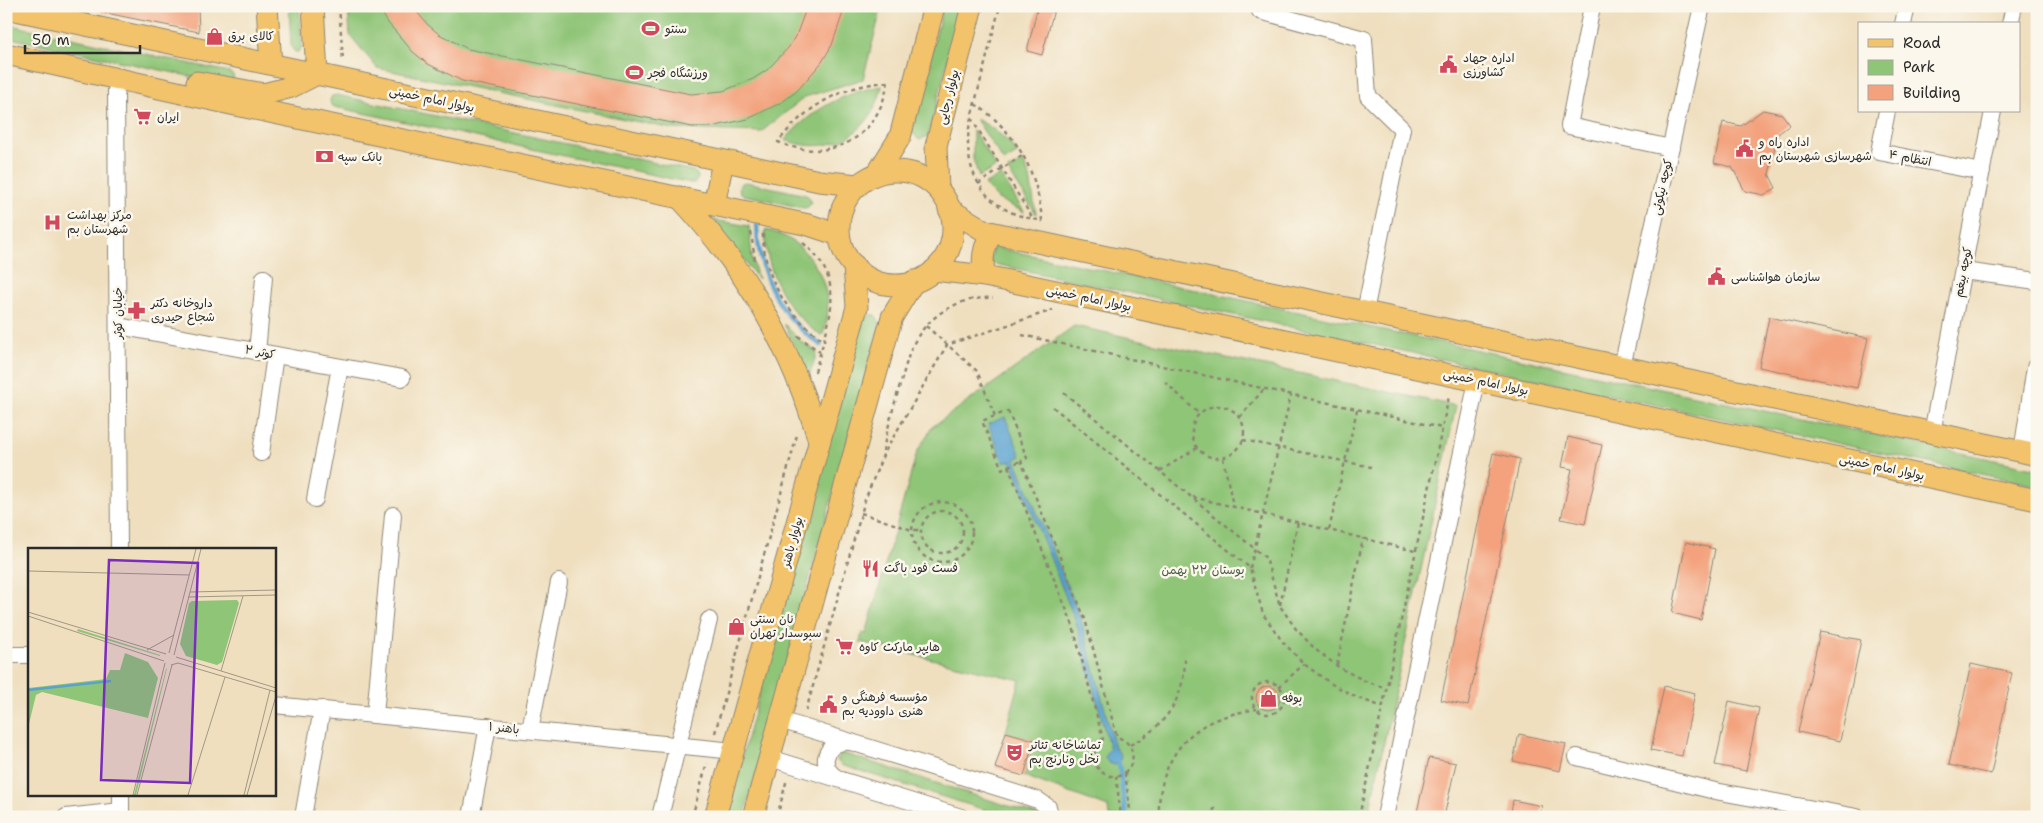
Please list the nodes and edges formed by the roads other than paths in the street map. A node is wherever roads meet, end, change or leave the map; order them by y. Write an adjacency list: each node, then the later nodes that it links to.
1 (267, 6): 16 (main road)
2 (313, 6): 17 (main road)
3 (934, 6): 27 (main road)
4 (972, 6): 29 (main road, بولوار رجایی)
5 (1592, 6): 24 (street)
6 (1702, 6): 24 (street, کوچه نیکوئی)
7 (1907, 6): 11 (street)
8 (2014, 6): 12 (street)
9 (6, 8): 15 (main road, بولوار امام خمینی)
10 (1260, 11): 42 (street)
11 (1903, 22)
12 (2010, 22)
13 (6, 47): 20 (main road)
14 (6, 54): 18 (main road)
15 (241, 58): 16 (main road, بولوار امام خمینی); 20 (main road)
16 (271, 64): 17 (main road, بولوار امام خمینی); 19 (main road)
17 (317, 74): 19 (main road); 25 (main road, بولوار امام خمینی)
18 (119, 78): 23 (main road); 43 (street, خیابان کوثر)
19 (291, 87): 20 (main road); 23 (main road)
20 (264, 94)
21 (1887, 112): 26 (street, انتظام ۴)
22 (1993, 112): 26 (street, کوچه بیغم)
23 (322, 122): 30 (main road)
24 (1671, 148): 47 (street, کوچه نیکوئی)
25 (723, 161): 28 (main road, بولوار امام خمینی); 31 (main road)
26 (1982, 172): 37 (street, کوچه بیغم)
27 (877, 174): 28 (main road); 29 (main road)
28 (858, 185): 34 (main road)
29 (938, 190): 32 (main road)
30 (679, 197): 31 (main road); 52 (main road)
31 (714, 205): 34 (main road)
32 (950, 209): 33 (main road); 36 (main road)
33 (992, 233): 38 (main road); 42 (main road)
34 (840, 235): 35 (main road)
35 (854, 265): 41 (main road); 52 (main road, بولوار باهنر)
36 (934, 270): 38 (main road, بولوار امام خمینی); 41 (main road)
37 (1963, 271): 40 (street); 51 (street, کوچه بیغم)
38 (985, 276): 50 (main road, بولوار امام خمینی)
39 (264, 278): 44 (street)
40 (2037, 281)
41 (914, 282): 66 (main road)
42 (1365, 312): 47 (main road)
43 (118, 326): 44 (street, کوثر ۲); 58 (street, خیابان کوثر)
44 (257, 352): 45 (street, کوثر ۲)
45 (275, 355): 46 (street, کوثر ۲); 53 (street)
46 (340, 367): 49 (street, کوثر ۲); 55 (street)
47 (1622, 367): 51 (main road)
48 (2035, 367): 54 (street)
49 (402, 378)
50 (1477, 381): 56 (main road, بولوار امام خمینی); 85 (street)
51 (1932, 433): 54 (main road)
52 (820, 441): 71 (main road, بولوار باهنر)
53 (261, 453)
54 (2030, 454)
55 (315, 499)
56 (2037, 500)
57 (393, 515): 65 (street)
58 (119, 548)
59 (559, 582): 68 (street)
60 (709, 620): 70 (street)
61 (6, 655): 62 (street)
62 (28, 655)
63 (275, 704): 64 (street, باهنر ۱)
64 (322, 709): 65 (street, باهنر ۱); 78 (street)
65 (375, 715): 67 (street, باهنر ۱)
66 (780, 720): 69 (street); 73 (main road)
67 (488, 726): 68 (street, باهنر ۱); 79 (street)
68 (530, 730): 70 (street, باهنر ۱)
69 (851, 742): 74 (street); 84 (street)
70 (677, 745): 71 (street, باهنر ۱); 80 (street)
71 (734, 751): 81 (main road, بولوار باهنر)
72 (1577, 757): 86 (street)
73 (770, 758): 74 (street); 82 (main road)
74 (839, 779): 83 (street)
75 (121, 796): 76 (street)
76 (121, 814): 77 (street)
77 (66, 817)
78 (303, 817)
79 (471, 817)
80 (660, 817)
81 (715, 817)
82 (754, 817)
83 (961, 817)
84 (1051, 817)
85 (1385, 817)
86 (1857, 817)

